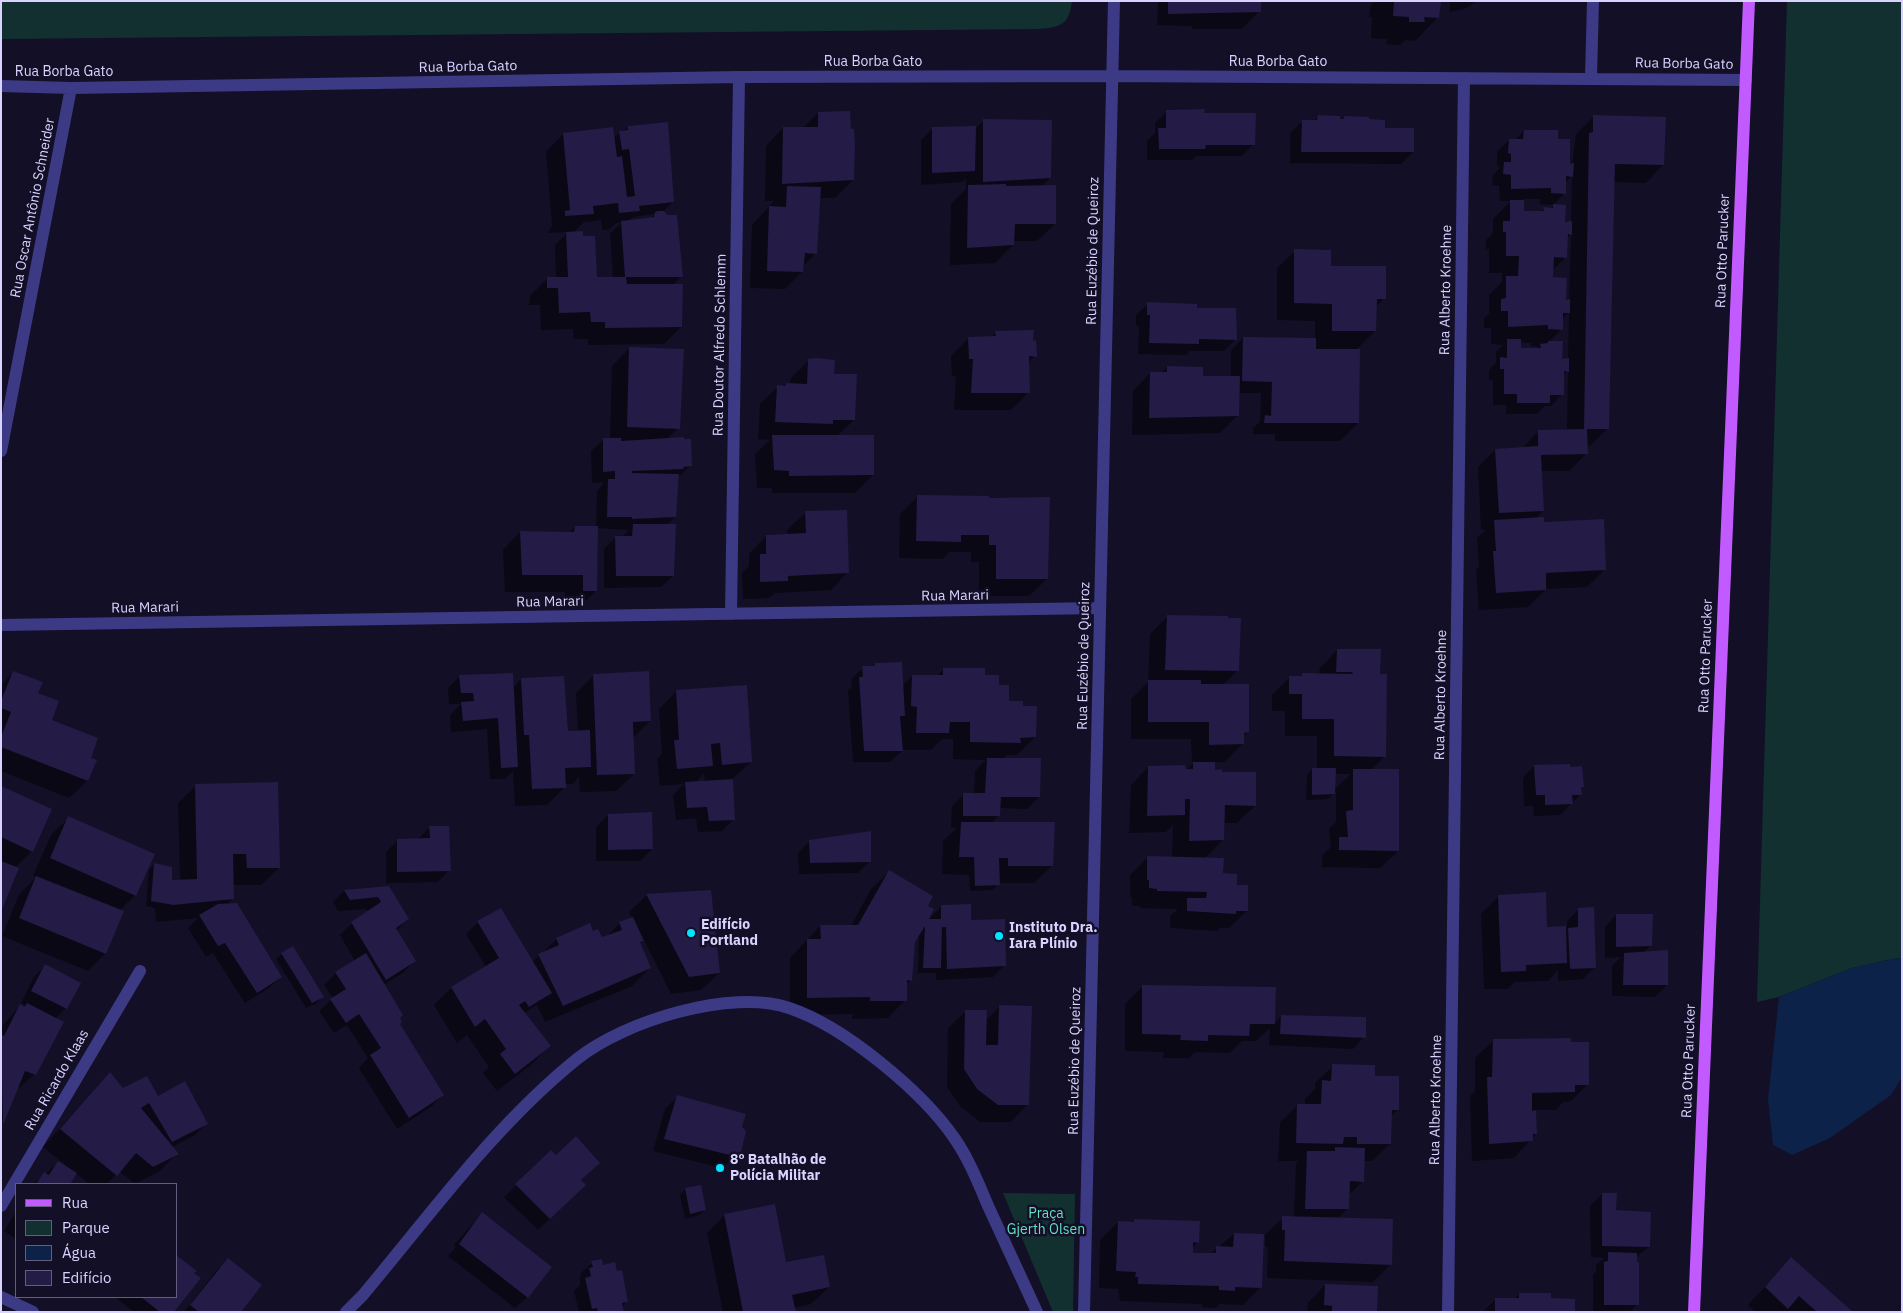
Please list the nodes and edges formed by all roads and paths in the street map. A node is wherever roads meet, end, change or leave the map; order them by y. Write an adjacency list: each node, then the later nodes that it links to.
1 (1114, 1): 4 (street, Rua Euzébio de Queiroz)
2 (1593, 1): 7 (street)
3 (1749, 1): 8 (main road, Rua Otto Parucker)
4 (1113, 76): 5 (street, Rua Borba Gato); 6 (street, Rua Borba Gato); 12 (street, Rua Euzébio de Queiroz)
5 (739, 77): 10 (street, Rua Borba Gato); 13 (street, Rua Doutor Alfredo Schlemm)
6 (1464, 78): 7 (street, Rua Borba Gato); 22 (street, Rua Alberto Kroehne)
7 (1591, 78): 8 (street, Rua Borba Gato)
8 (1746, 80): 23 (main road, Rua Otto Parucker)
9 (1, 86): 10 (street, Rua Borba Gato)
10 (71, 88): 11 (street, Rua Oscar Antônio Schneider)
11 (1, 451)
12 (1100, 608): 13 (street, Rua Marari); 21 (street, Rua Euzébio de Queiroz)
13 (731, 614): 14 (street, Rua Marari)
14 (1, 625)
15 (140, 971): 16 (street, Rua Ricardo Klaas)
16 (1, 1206)
17 (1, 1297): 18 (street)
18 (33, 1312)
19 (346, 1312): 20 (street)
20 (1036, 1312)
21 (1084, 1312)
22 (1448, 1312)
23 (1694, 1312)

